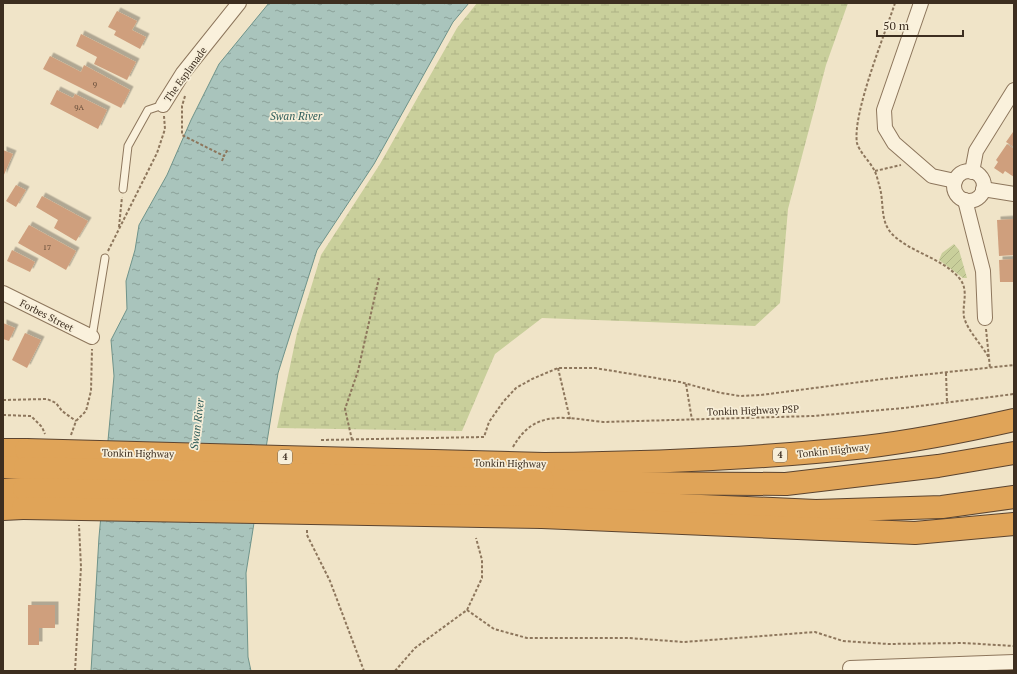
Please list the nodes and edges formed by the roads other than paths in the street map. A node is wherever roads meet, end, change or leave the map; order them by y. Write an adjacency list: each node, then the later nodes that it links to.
1 (239, 3): 4 (street, The Esplanade)
2 (921, 3): 6 (street)
3 (1014, 90): 5 (street)
4 (163, 105): 7 (lane, The Esplanade)
5 (972, 172): 6 (street); 8 (street)
6 (955, 181): 10 (street)
7 (122, 189)
8 (983, 190): 9 (street); 10 (street)
9 (1014, 194)
10 (965, 200): 13 (street)
11 (105, 258): 14 (lane)
12 (3, 293): 14 (street, Forbes Street)
13 (985, 318)
14 (92, 337)
15 (1014, 420): 18 (highway, Tonkin Highway / 4, bridge)
16 (3, 450): 18 (highway, Tonkin Highway / 4)
17 (1014, 453): 18 (highway, Tonkin Highway, bridge)
18 (25, 459): 19 (highway, Tonkin Highway)
19 (3, 467)
20 (1014, 497): 21 (highway, bridge)
21 (13, 499): 22 (highway, bridge)
22 (1014, 524)
23 (1014, 662): 24 (street)
24 (850, 668)

